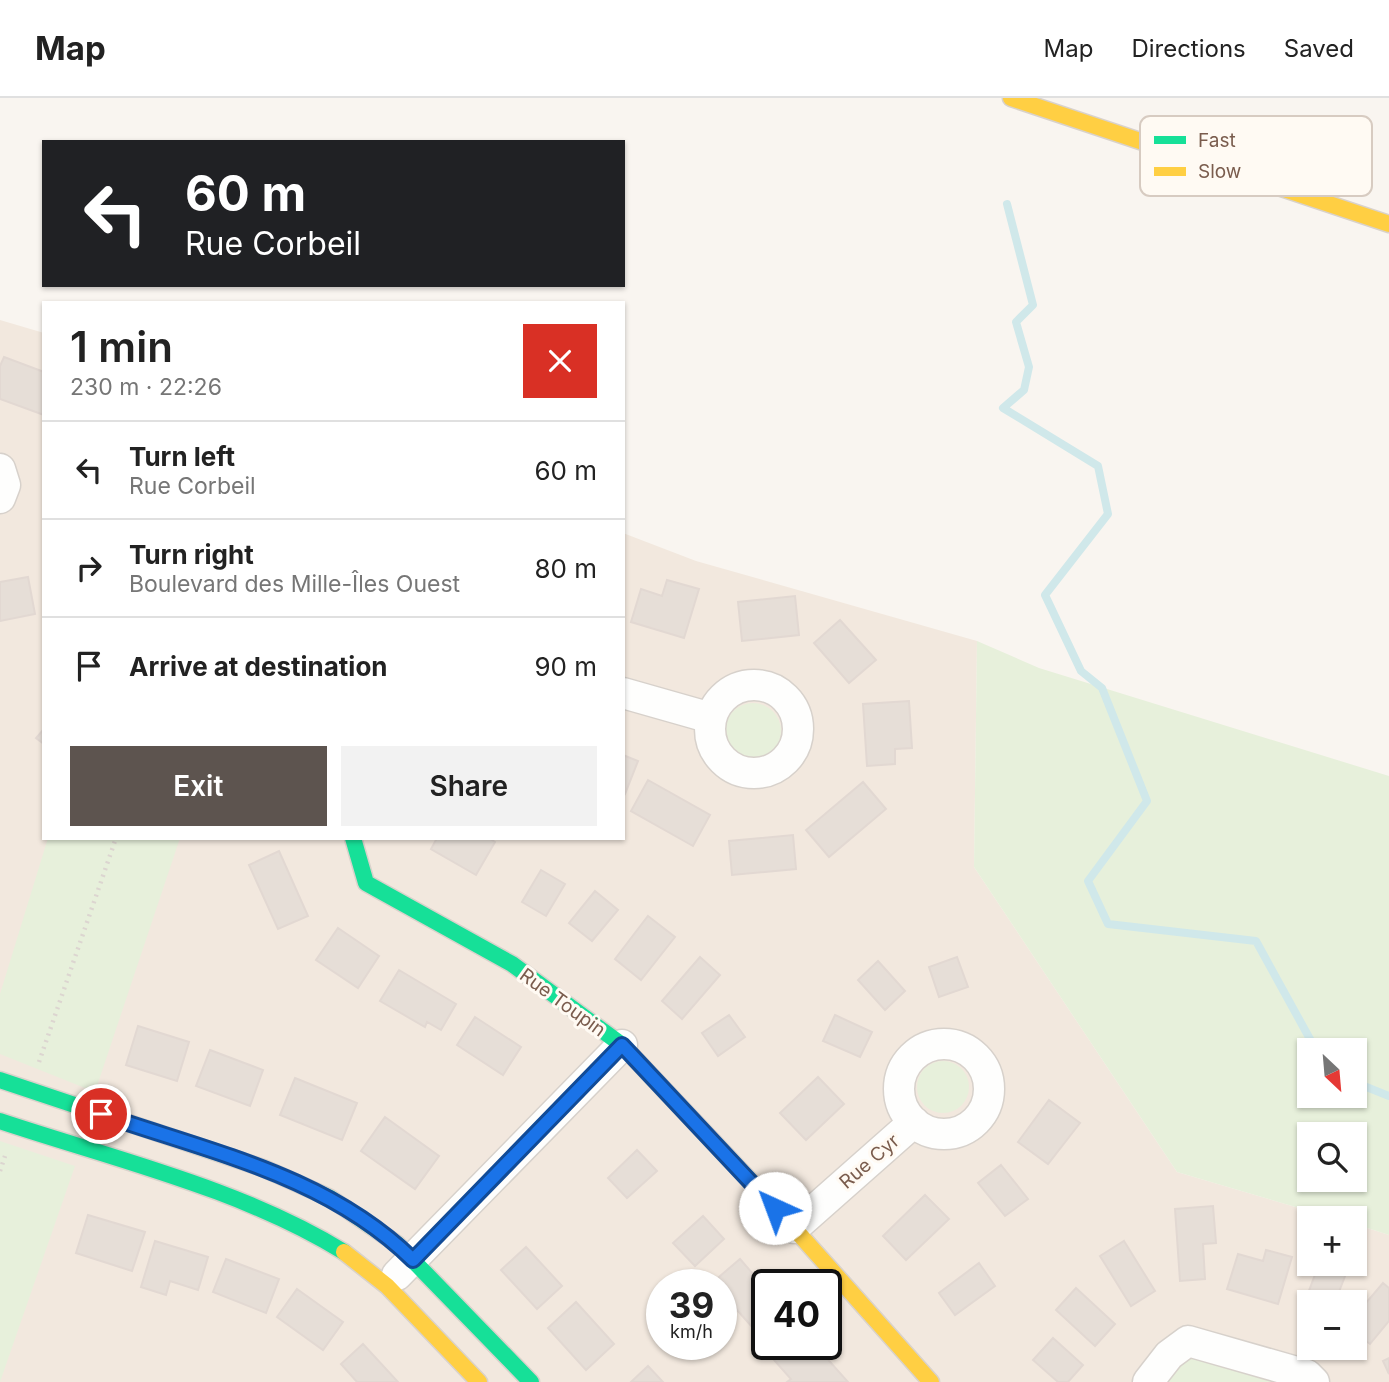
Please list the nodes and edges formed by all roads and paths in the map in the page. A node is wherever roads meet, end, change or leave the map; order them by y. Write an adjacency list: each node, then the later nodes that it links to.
1 (1011, 98): 2 (main road)
2 (1140, 141)
3 (1305, 196): 4 (main road)
4 (1389, 224)
5 (0, 469): 6 (street)
6 (0, 498)
7 (625, 694): 8 (street)
8 (711, 718)
9 (115, 840): 12 (path)
10 (353, 840): 11 (main road, Rue Toupin)
11 (622, 1045): 16 (main road, Rue Toupin); 17 (street)
12 (35, 1074)
13 (0, 1080): 17 (main road)
14 (0, 1121): 18 (main road)
15 (914, 1122): 16 (street, Rue Cyr)
16 (794, 1228): 21 (main road, Rue Toupin)
17 (413, 1260): 18 (street); 20 (main road)
18 (387, 1286): 19 (main road)
19 (480, 1382)
20 (531, 1382)
21 (931, 1382)
22 (1148, 1382): 23 (street)
23 (1314, 1382)

